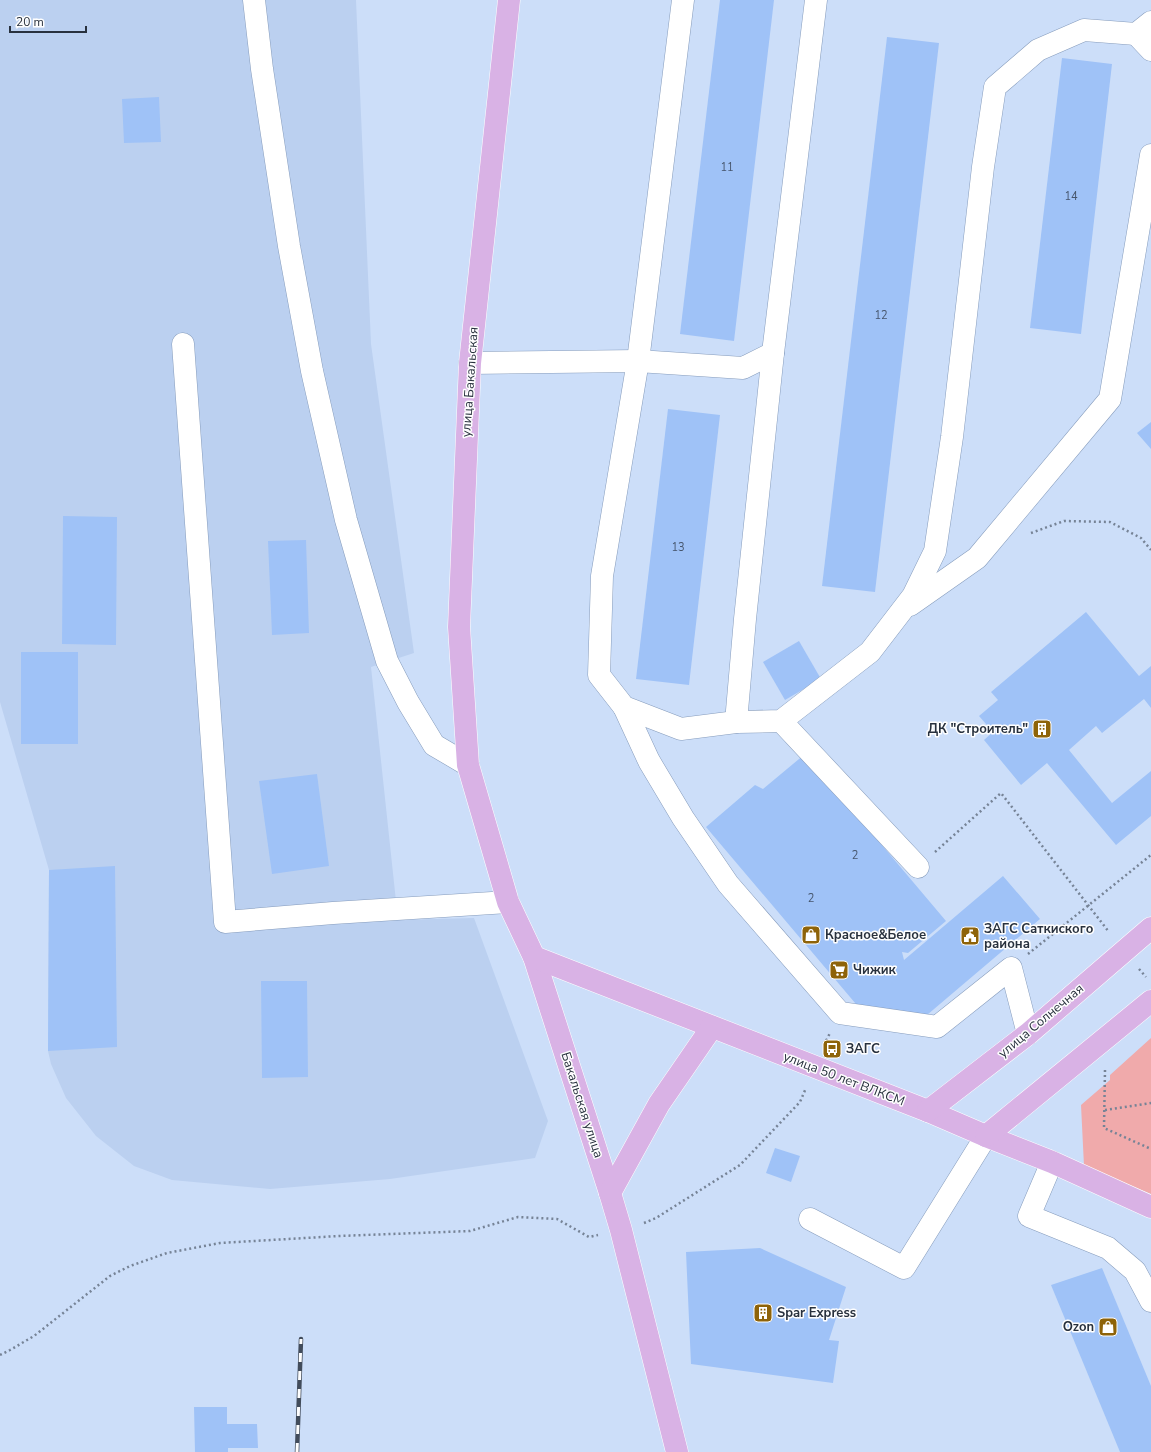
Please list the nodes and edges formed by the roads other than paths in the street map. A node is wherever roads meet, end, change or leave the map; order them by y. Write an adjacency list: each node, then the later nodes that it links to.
1 (254, 0): 16 (lane)
2 (509, 0): 11 (main road, улица Бакальская)
3 (683, 0): 10 (lane)
4 (816, 0): 9 (lane)
5 (1143, 28): 6 (lane); 12 (lane)
6 (1151, 50)
7 (1151, 155): 12 (lane)
8 (182, 344): 18 (lane)
9 (773, 353): 10 (lane); 15 (lane)
10 (638, 361): 11 (lane); 13 (lane)
11 (470, 363): 16 (main road, улица Бакальская)
12 (901, 612): 14 (lane)
13 (624, 707): 15 (lane); 23 (lane)
14 (782, 721): 15 (lane); 17 (lane)
15 (736, 722)
16 (468, 765): 18 (main road, Бакальская улица)
17 (918, 867)
18 (508, 902): 20 (main road, Бакальская улица)
19 (1151, 928): 23 (main road, улица Солнечная)
20 (534, 957): 22 (main road, улица 50 лет ВЛКСМ); 27 (main road, Бакальская улица)
21 (1151, 1001): 25 (main road)
22 (712, 1027): 24 (main road, улица 50 лет ВЛКСМ); 27 (main road)
23 (1028, 1034): 24 (main road, улица Солнечная)
24 (928, 1111): 25 (main road, улица 50 лет ВЛКСМ)
25 (986, 1136): 26 (main road, улица 50 лет ВЛКСМ); 29 (lane)
26 (1052, 1162): 28 (main road, улица 50 лет ВЛКСМ); 30 (lane)
27 (610, 1193): 31 (main road, Бакальская улица)
28 (1151, 1207)
29 (810, 1220)
30 (1151, 1301)
31 (677, 1452)

